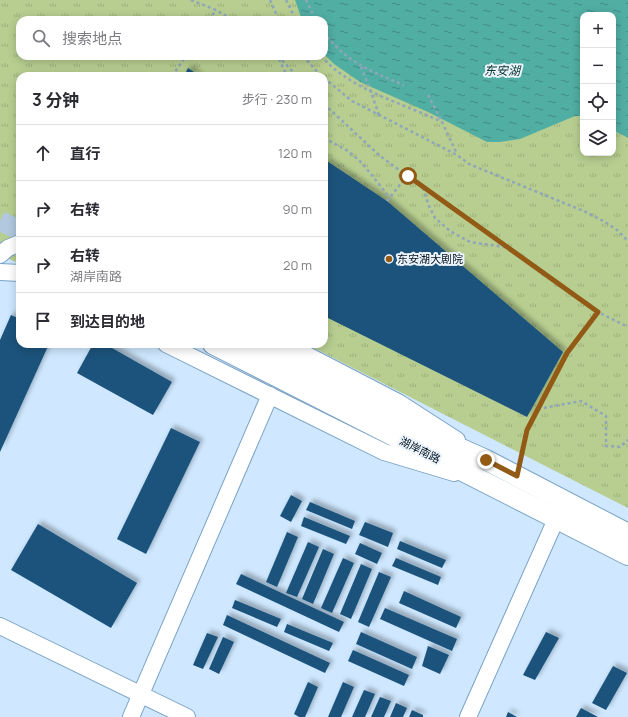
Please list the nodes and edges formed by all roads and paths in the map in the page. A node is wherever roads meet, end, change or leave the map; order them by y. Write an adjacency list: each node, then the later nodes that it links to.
1 (191, 0): 5 (path)
2 (270, 0): 8 (path)
3 (286, 0): 9 (path)
4 (306, 0): 10 (path)
5 (216, 10): 6 (path); 7 (path)
6 (212, 16)
7 (226, 16)
8 (277, 16)
9 (294, 16)
10 (314, 16)
11 (328, 37): 12 (path)
12 (330, 40): 18 (path)
13 (183, 60): 19 (path)
14 (280, 60): 20 (path)
15 (282, 60): 21 (path)
16 (307, 60): 22 (path)
17 (326, 60): 25 (path)
18 (361, 67): 24 (path); 25 (path)
19 (175, 72)
20 (285, 72)
21 (293, 72)
22 (317, 72)
23 (328, 81): 28 (path)
24 (404, 85)
25 (371, 92): 28 (path); 29 (path)
26 (428, 95): 29 (path)
27 (328, 108): 32 (path)
28 (379, 115): 31 (path)
29 (442, 122): 31 (path)
30 (328, 140): 34 (path)
31 (457, 155): 36 (path)
32 (408, 176): 33 (path); 34 (path)
33 (422, 187): 38 (path); 38 (path)
34 (390, 198): 35 (path)
35 (387, 202)
36 (628, 241)
37 (16, 245): 39 (street)
38 (506, 247): 42 (path)
39 (0, 255)
40 (0, 272): 41 (street)
41 (16, 273)
42 (598, 312): 43 (path); 49 (path)
43 (628, 327)
44 (174, 348): 48 (street)
45 (221, 348): 53 (main road, 湖岸南路)
46 (258, 348): 51 (main road, 湖岸南路)
47 (294, 348): 51 (street)
48 (270, 396): 53 (street); 58 (street)
49 (538, 409): 50 (path); 52 (path)
50 (628, 440)
51 (486, 460): 52 (main road, 湖岸南路)
52 (517, 476): 54 (main road, 湖岸南路)
53 (479, 480): 54 (main road, 湖岸南路)
54 (560, 510): 55 (main road, 湖岸南路); 56 (main road, 湖岸南路); 61 (street)
55 (628, 534)
56 (628, 554)
57 (0, 626): 58 (street)
58 (140, 695): 59 (street); 60 (street)
59 (131, 717)
60 (187, 717)
61 (468, 717)

